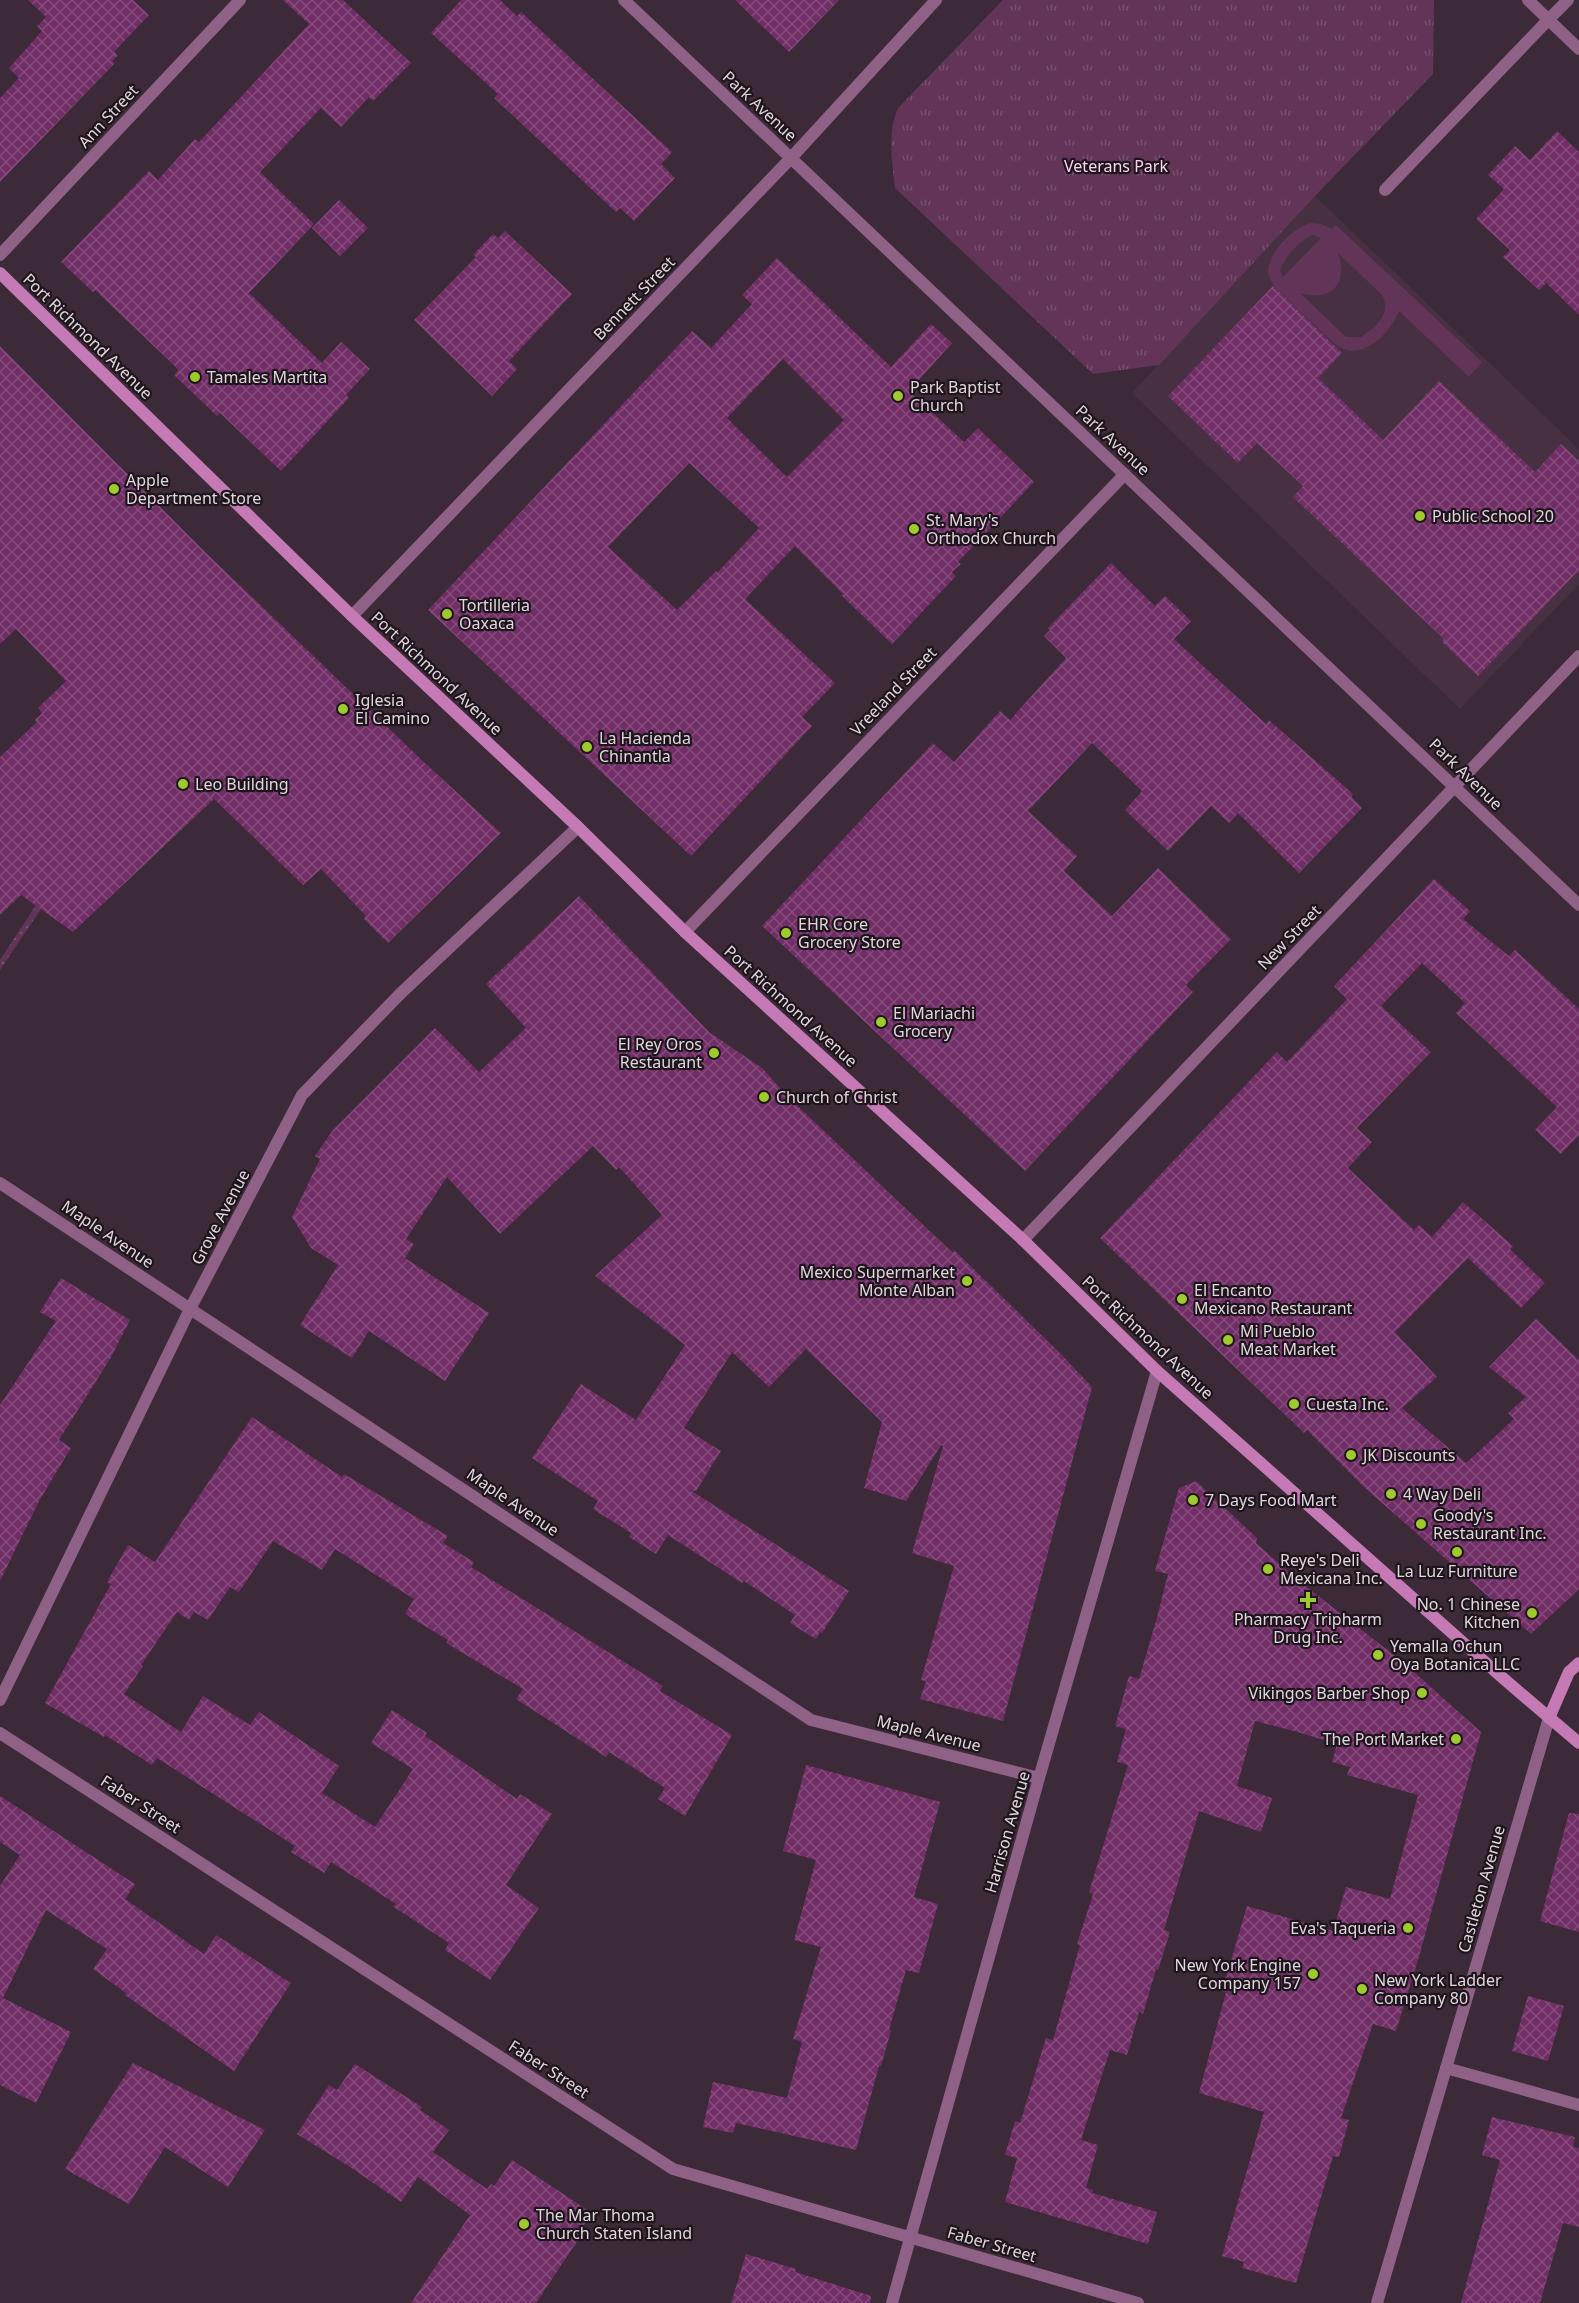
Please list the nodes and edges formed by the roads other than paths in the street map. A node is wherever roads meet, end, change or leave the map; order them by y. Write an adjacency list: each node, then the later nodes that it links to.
1 (240, 0): 10 (street, Ann Street)
2 (624, 0): 8 (street, Park Avenue)
3 (936, 0): 8 (street, Bennett Street)
4 (1527, 0): 6 (street)
5 (1568, 0): 6 (street)
6 (1549, 19): 7 (street); 9 (street)
7 (1579, 50)
8 (791, 158): 12 (street, Park Avenue); 13 (street, Bennett Street)
9 (1385, 190)
10 (0, 255)
11 (0, 273): 13 (street, Port Richmond Avenue)
12 (1125, 474): 15 (street, Park Avenue); 18 (street, Vreeland Street)
13 (352, 616): 16 (street, Port Richmond Avenue)
14 (1579, 656): 15 (street, New Street)
15 (1455, 787): 17 (street, Park Avenue); 20 (street, New Street)
16 (578, 828): 18 (street, Port Richmond Avenue); 21 (street, Grove Avenue)
17 (1579, 905)
18 (685, 932): 20 (street, Port Richmond Avenue)
19 (0, 1182): 21 (street, Maple Avenue)
20 (1023, 1240): 22 (street, Port Richmond Avenue)
21 (190, 1309): 24 (street, Grove Avenue); 28 (street, Maple Avenue)
22 (1158, 1371): 25 (street, Port Richmond Avenue); 28 (street, Harrison Avenue)
23 (1579, 1663): 25 (street, Castleton Avenue)
24 (0, 1701)
25 (1549, 1718): 27 (street, Port Richmond Avenue); 29 (street, Castleton Avenue)
26 (0, 1733): 31 (street, Faber Street)
27 (1579, 1743)
28 (1039, 1778): 31 (street, Harrison Avenue)
29 (1446, 2068): 30 (street); 34 (street, Castleton Avenue)
30 (1579, 2104)
31 (910, 2238): 32 (street, Harrison Avenue); 33 (street, Faber Street)
32 (891, 2303)
33 (1138, 2303)
34 (1377, 2303)

